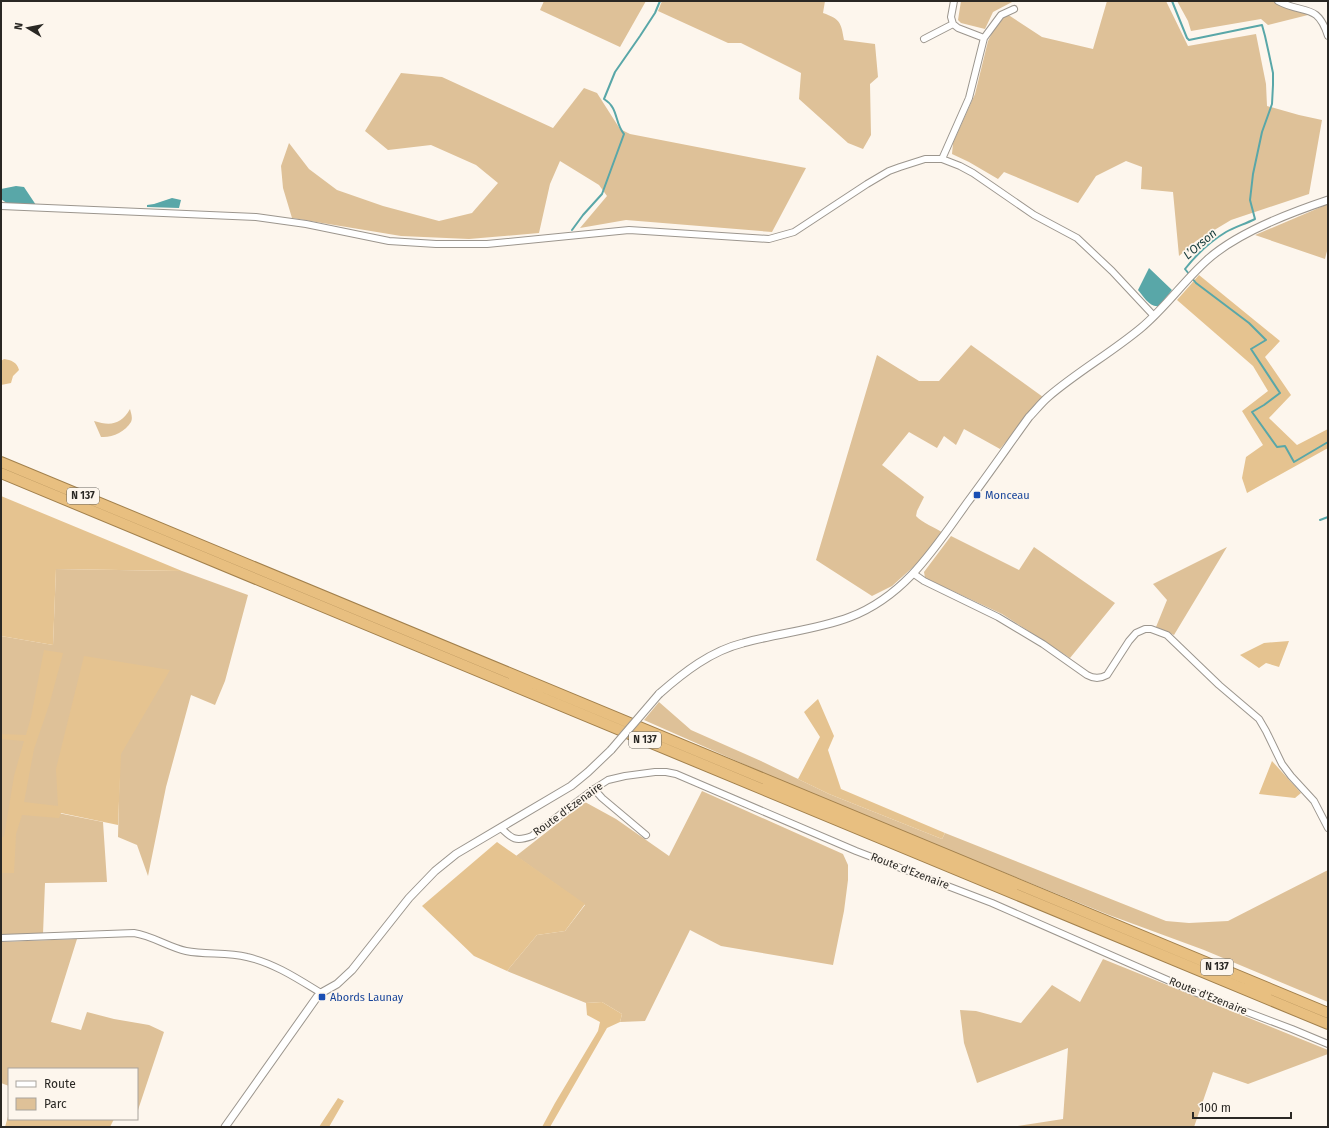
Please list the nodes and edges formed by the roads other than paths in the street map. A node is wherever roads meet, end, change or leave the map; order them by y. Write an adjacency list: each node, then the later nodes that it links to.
1 (954, 1): 4 (street)
2 (1278, 1): 5 (street)
3 (1014, 9): 6 (street)
4 (953, 24): 6 (street); 7 (street)
5 (1328, 36)
6 (984, 38): 8 (street)
7 (924, 39)
8 (942, 159): 10 (street); 11 (street)
9 (1328, 200): 11 (street)
10 (1, 206)
11 (1154, 316): 14 (street)
12 (1, 462): 21 (highway, N 137)
13 (1, 473): 22 (highway, N 137)
14 (914, 574): 16 (street, bridge); 17 (street)
15 (594, 788): 16 (street, Route d'Ezenaire); 18 (street); 23 (street, Route d'Ezenaire)
16 (501, 828): 20 (street)
17 (1328, 828)
18 (646, 835)
19 (1, 938): 20 (street)
20 (321, 993): 24 (street)
21 (1328, 1012)
22 (1328, 1024)
23 (1328, 1044)
24 (225, 1127)

